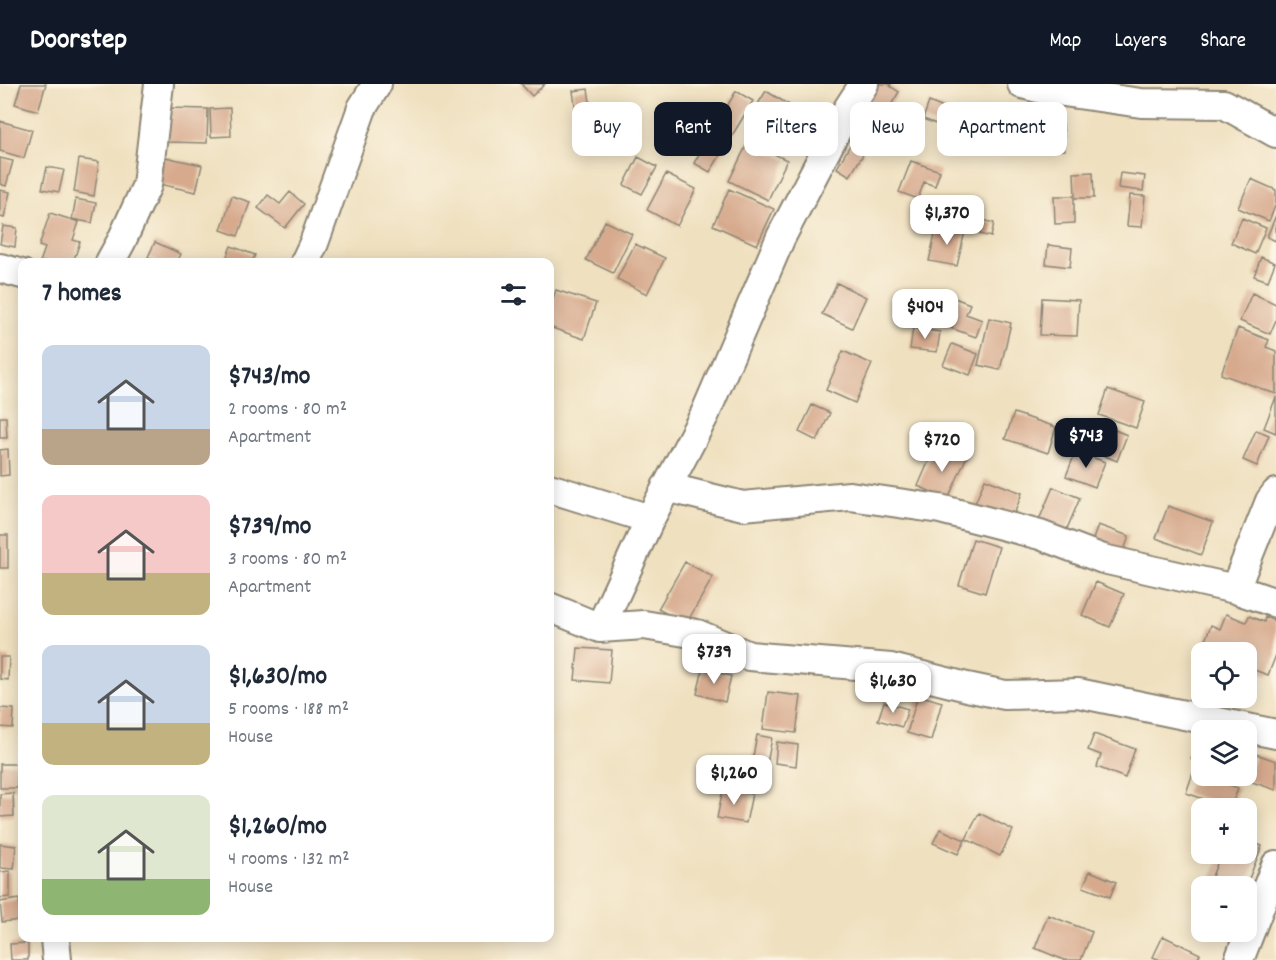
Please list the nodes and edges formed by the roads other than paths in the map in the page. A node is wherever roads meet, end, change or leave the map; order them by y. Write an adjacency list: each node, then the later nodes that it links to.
1 (159, 84): 6 (street)
2 (377, 84): 7 (street)
3 (864, 84): 10 (street)
4 (1022, 84): 5 (street)
5 (1276, 133)
6 (112, 258)
7 (307, 258)
8 (0, 268): 9 (street)
9 (18, 273)
10 (666, 487): 13 (street); 14 (street)
11 (554, 490): 13 (street)
12 (1276, 493): 14 (street)
13 (650, 519): 17 (street)
14 (1234, 589): 15 (street)
15 (1276, 603)
16 (554, 609): 17 (street)
17 (600, 628): 18 (street)
18 (1276, 734)
19 (1276, 865): 22 (street)
20 (55, 942): 21 (street)
21 (57, 960)
22 (1239, 960)

